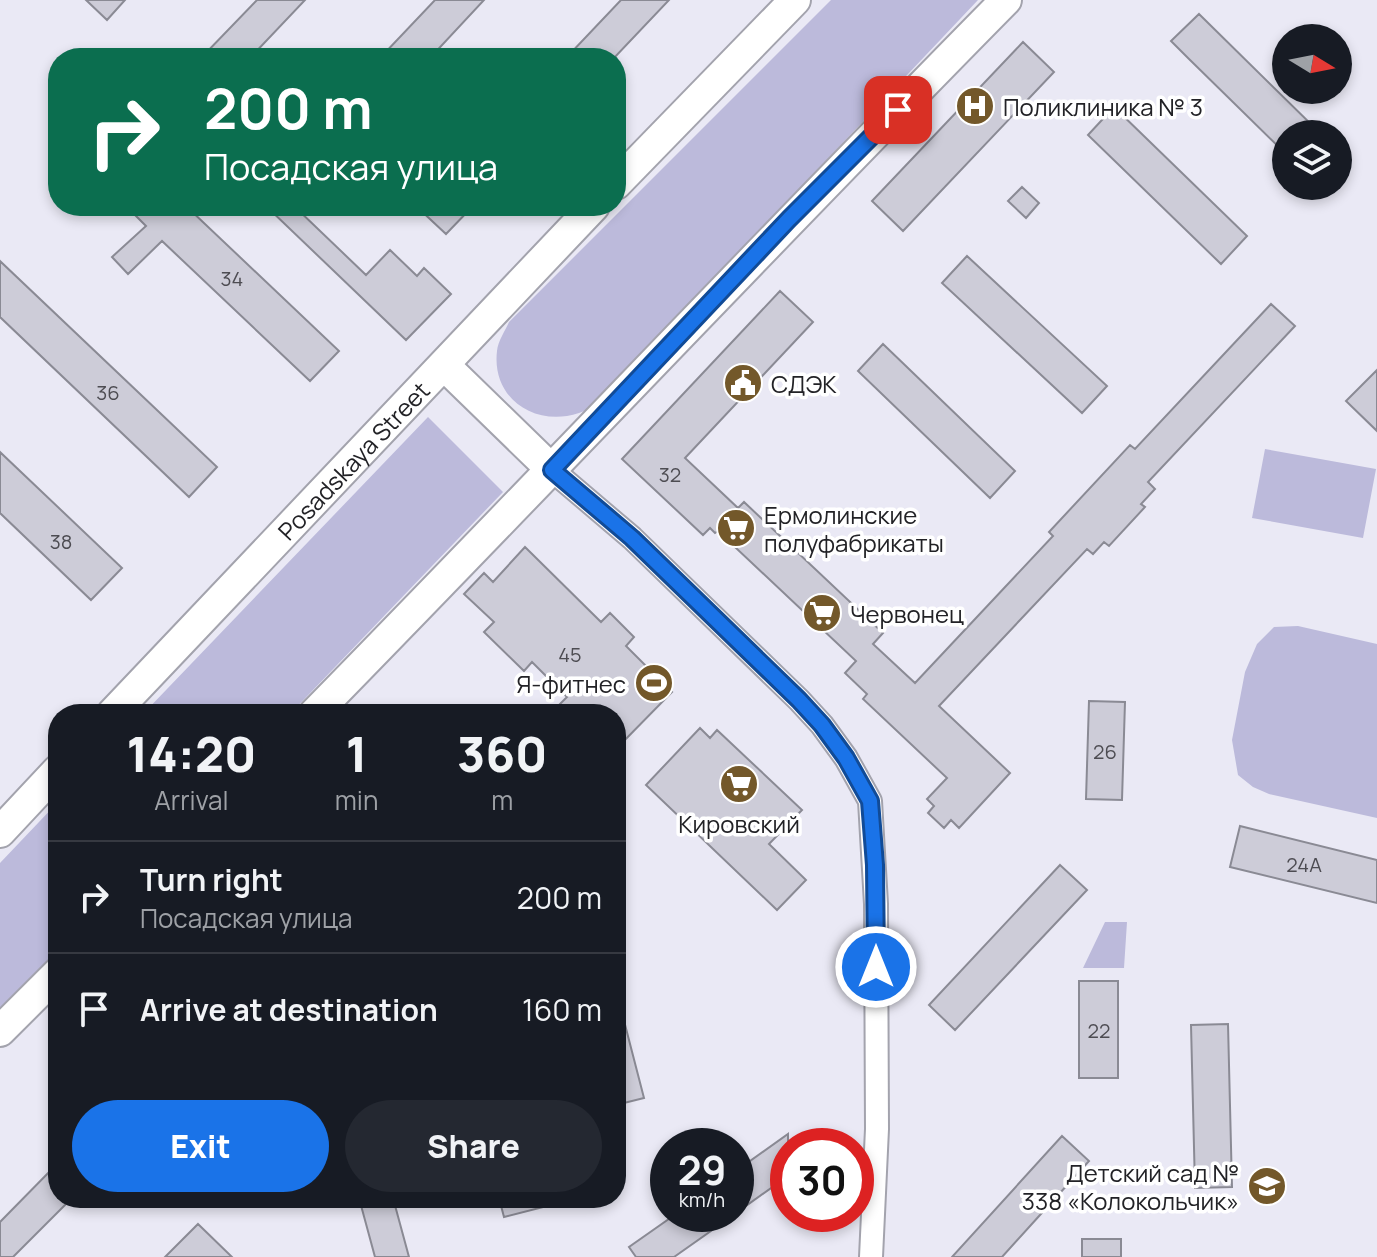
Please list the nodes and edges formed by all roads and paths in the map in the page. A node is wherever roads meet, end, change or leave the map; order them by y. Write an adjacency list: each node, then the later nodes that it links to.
1 (795, 0): 3 (street)
2 (1006, 0): 6 (street)
3 (626, 174)
4 (585, 216): 5 (street, Posadskaya Street)
5 (444, 365): 6 (street); 7 (street, Posadskaya Street)
6 (552, 470): 8 (street); 13 (street)
7 (122, 704)
8 (324, 704)
9 (48, 781): 10 (street)
10 (0, 832)
11 (48, 983): 12 (street)
12 (0, 1031)
13 (871, 1257)

